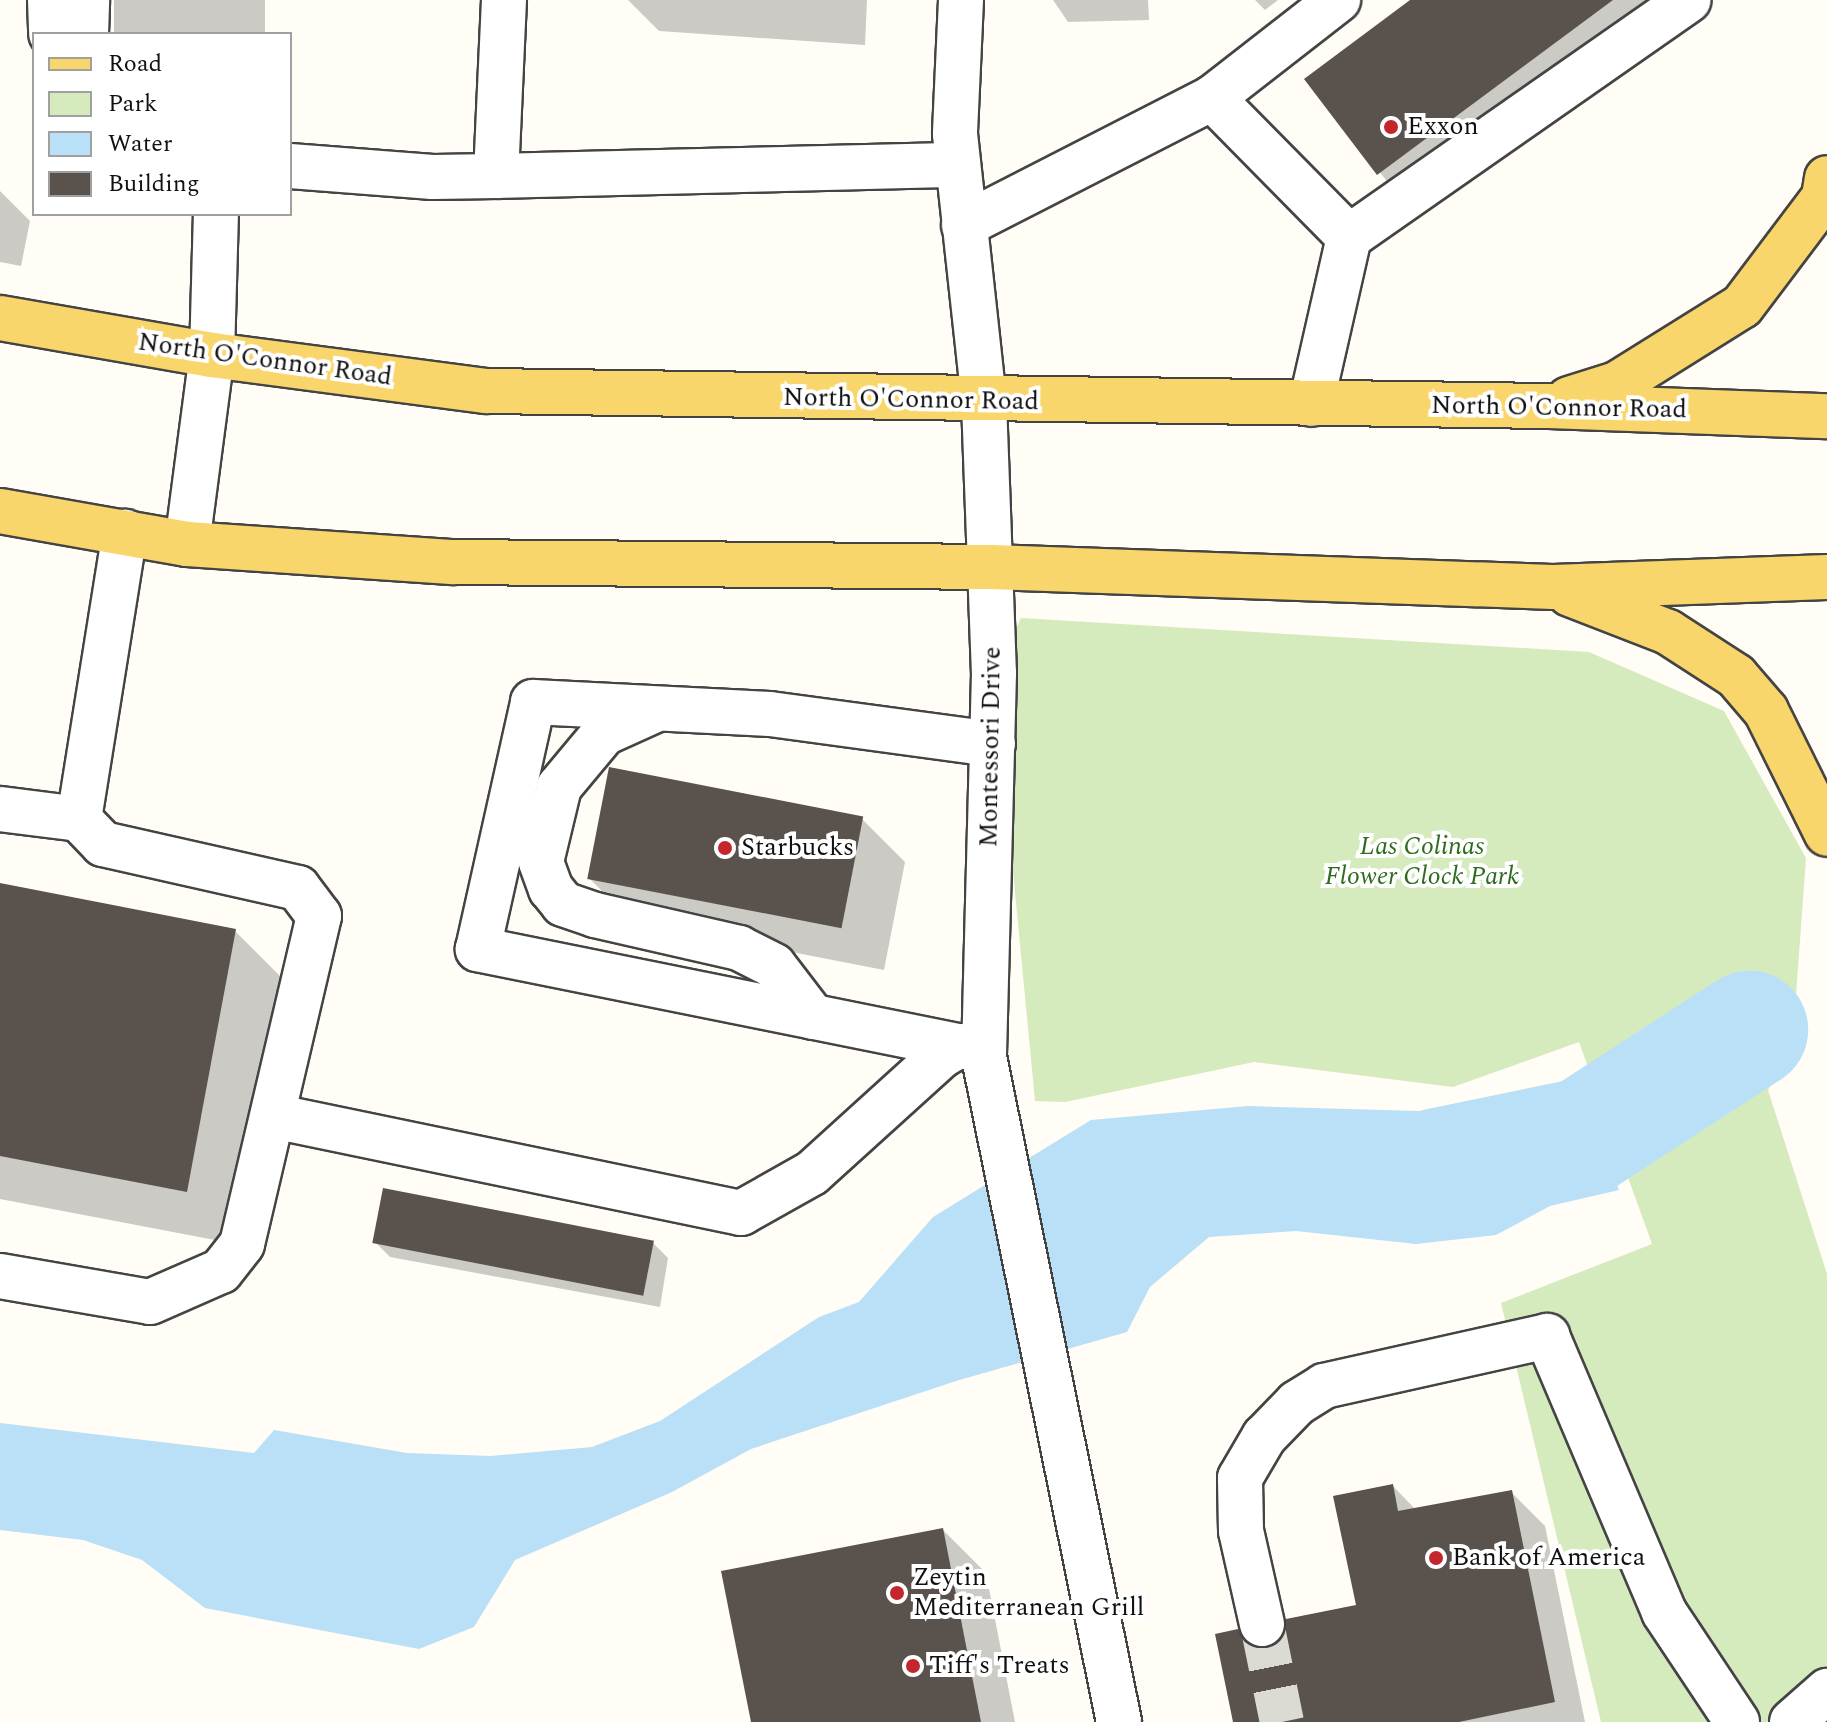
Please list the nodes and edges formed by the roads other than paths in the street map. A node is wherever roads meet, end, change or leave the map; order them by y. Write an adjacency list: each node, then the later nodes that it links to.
1 (50, 0): 7 (lane)
2 (87, 0): 8 (lane)
3 (504, 0): 12 (lane)
4 (961, 0): 10 (lane, Montessori Drive)
5 (1338, 0): 9 (lane)
6 (1689, 0): 16 (lane)
7 (51, 32)
8 (86, 32)
9 (1212, 98): 15 (lane); 16 (lane)
10 (958, 165): 12 (lane); 15 (lane, Montessori Drive)
11 (292, 166): 12 (lane)
12 (496, 176)
13 (1827, 178): 21 (main road)
14 (216, 216): 18 (lane)
15 (964, 225): 19 (lane, Montessori Drive)
16 (1349, 237): 20 (lane)
17 (0, 318): 18 (main road, North O'Connor Road)
18 (212, 355): 19 (main road, North O'Connor Road); 25 (lane)
19 (984, 402): 20 (main road, North O'Connor Road); 26 (lane, Montessori Drive)
20 (1311, 404): 21 (main road, North O'Connor Road)
21 (1549, 406): 22 (main road, North O'Connor Road)
22 (1827, 416)
23 (0, 511): 24 (main road)
24 (125, 532): 25 (main road); 32 (lane)
25 (187, 544): 26 (main road)
26 (991, 567): 28 (main road); 30 (lane, Montessori Drive)
27 (1827, 577): 28 (main road)
28 (1553, 587): 33 (main road)
29 (659, 709): 30 (lane); 34 (lane); 34 (lane)
30 (993, 744): 35 (lane, Montessori Drive)
31 (0, 809): 32 (lane)
32 (79, 819): 36 (lane)
33 (1827, 834)
34 (813, 1017): 35 (lane)
35 (977, 1059): 36 (lane); 40 (lane, Montessori Drive)
36 (273, 1116): 37 (lane)
37 (0, 1276)
38 (1262, 1624): 41 (lane)
39 (1827, 1691): 42 (lane)
40 (1119, 1722)
41 (1737, 1722)
42 (1792, 1722)

